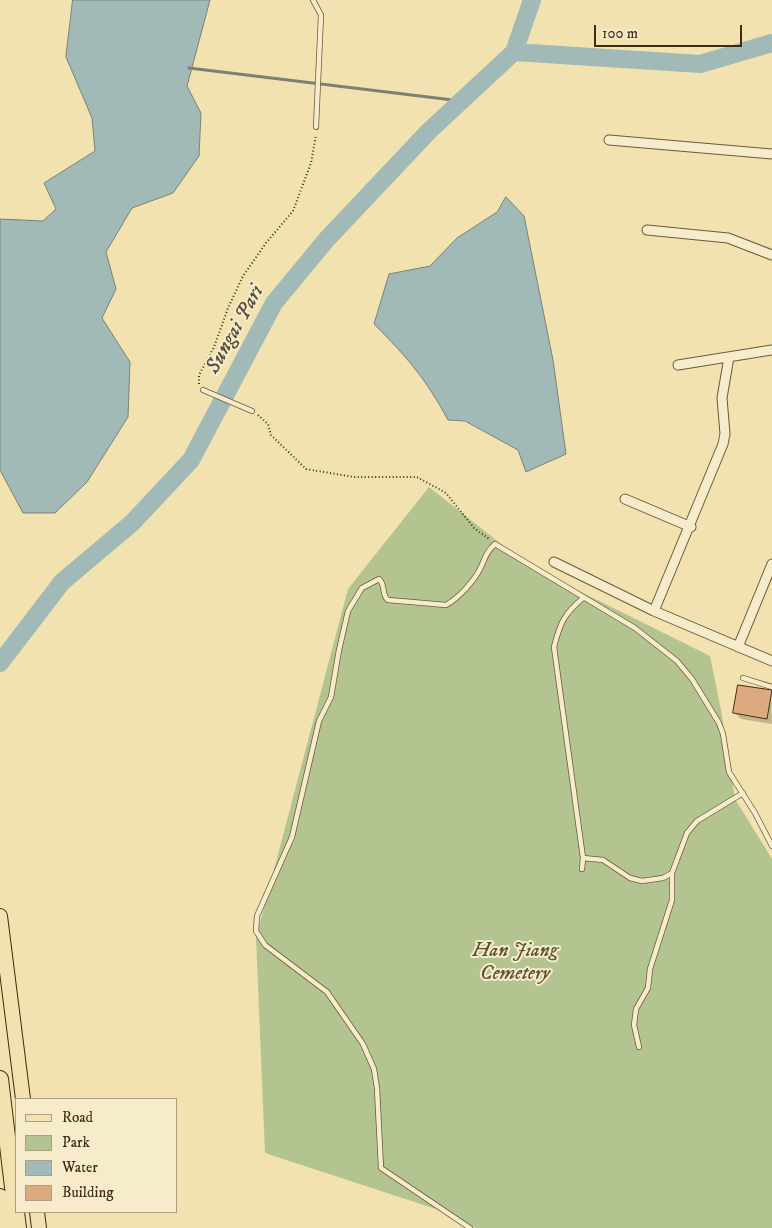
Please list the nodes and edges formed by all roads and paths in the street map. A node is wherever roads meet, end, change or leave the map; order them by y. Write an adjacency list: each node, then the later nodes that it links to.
1 (313, 0): 2 (lane)
2 (316, 127): 10 (path)
3 (609, 140): 4 (street)
4 (772, 154)
5 (647, 230): 6 (street)
6 (772, 255)
7 (772, 350): 8 (street)
8 (728, 357): 9 (street); 13 (street)
9 (678, 365)
10 (203, 390): 11 (lane)
11 (252, 411): 14 (path)
12 (625, 499): 13 (street)
13 (691, 527): 18 (street)
14 (495, 544): 17 (lane); 39 (lane)
15 (554, 562): 18 (street)
16 (772, 564): 19 (street)
17 (583, 598): 23 (lane); 25 (lane)
18 (654, 611): 19 (street)
19 (738, 647): 20 (street)
20 (772, 661)
21 (743, 678): 22 (lane)
22 (772, 687)
23 (743, 793): 24 (lane); 27 (lane)
24 (772, 846)
25 (583, 858): 26 (lane); 27 (lane)
26 (582, 869)
27 (672, 873): 29 (lane)
28 (0, 916): 31 (main road)
29 (639, 1048)
30 (0, 1079): 33 (highway)
31 (23, 1098)
32 (0, 1197): 36 (highway)
33 (15, 1204)
34 (16, 1213): 37 (highway)
35 (37, 1213): 38 (main road)
36 (4, 1228)
37 (18, 1228)
38 (39, 1228)
39 (470, 1228)

